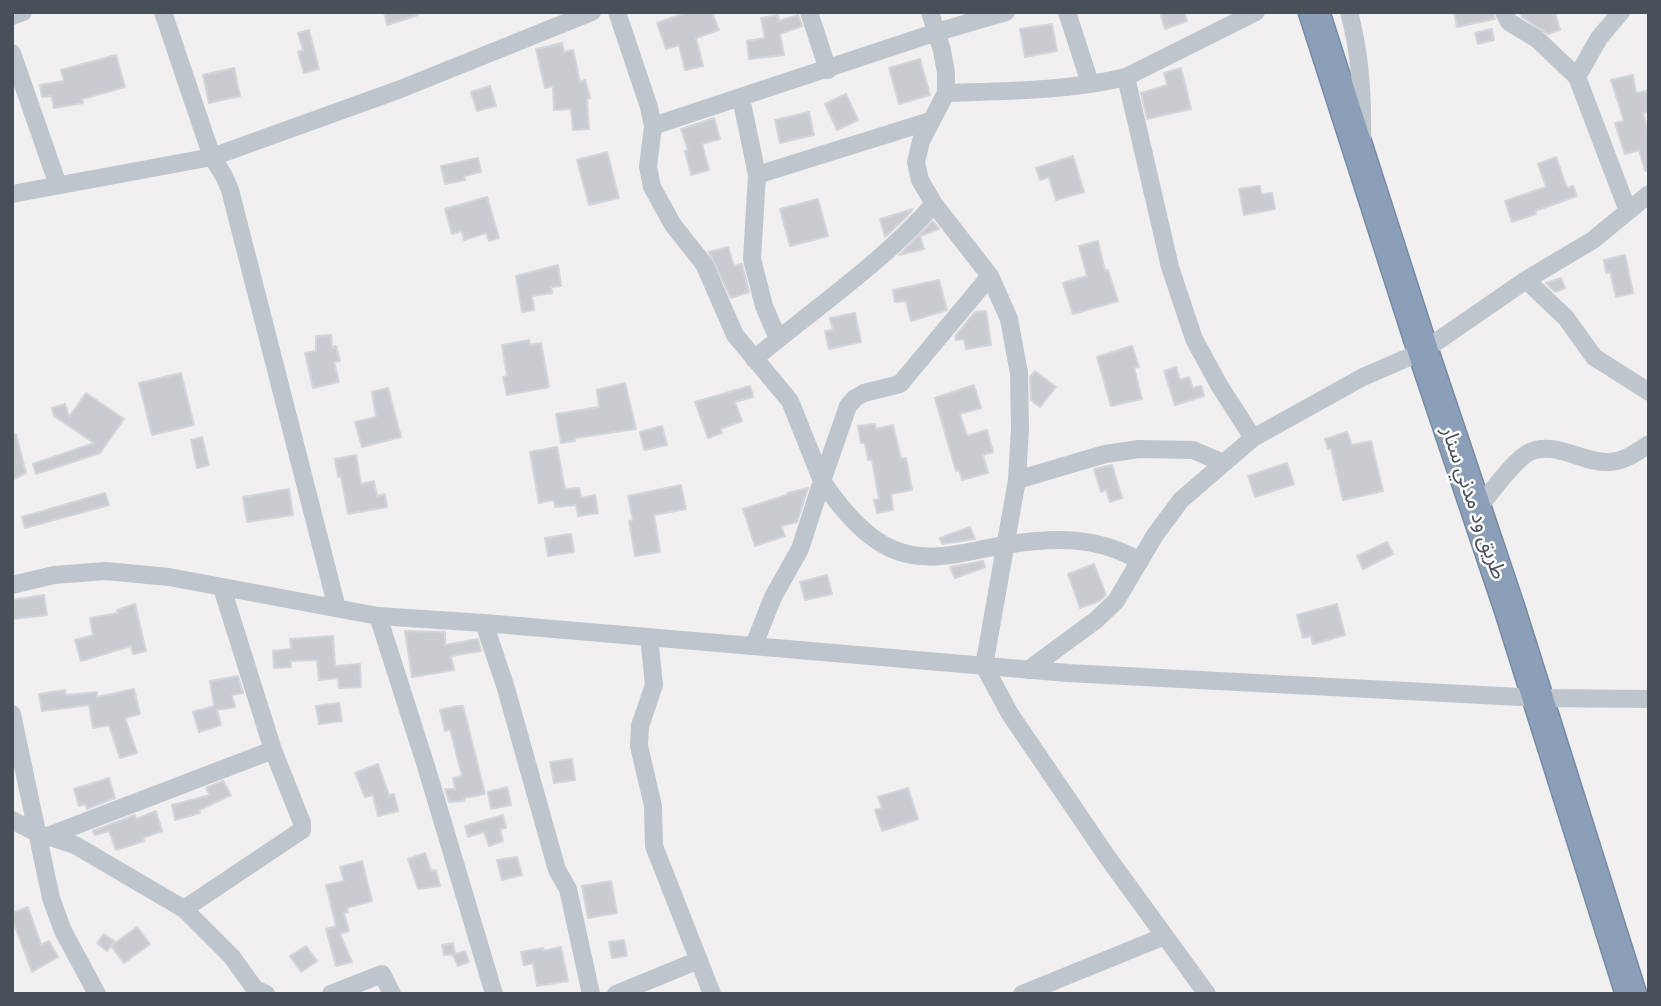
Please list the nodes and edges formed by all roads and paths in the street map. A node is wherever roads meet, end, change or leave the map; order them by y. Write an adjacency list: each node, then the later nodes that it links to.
1 (23, 12): 14 (street)
2 (163, 12): 25 (street)
3 (592, 12): 25 (street)
4 (617, 12): 24 (street)
5 (809, 12): 17 (street)
6 (930, 12): 15 (street)
7 (1006, 12): 15 (street)
8 (1067, 12): 20 (street)
9 (1256, 12): 18 (street)
10 (1314, 12): 26 (highway, طريق ود مدني سنار)
11 (1349, 12): 26 (street)
12 (1504, 12): 19 (street)
13 (1621, 12): 19 (street)
14 (12, 16)
15 (937, 32): 17 (street); 21 (street)
16 (12, 53): 28 (street)
17 (828, 70): 22 (street)
18 (1126, 77): 20 (street); 39 (street)
19 (1577, 77): 32 (street)
20 (1090, 83): 21 (street)
21 (946, 93): 23 (street)
22 (741, 98): 24 (street); 27 (street)
23 (930, 121): 27 (street); 31 (street)
24 (653, 126): 37 (street)
25 (212, 158): 28 (street); 49 (street)
26 (1362, 164): 36 (highway, طريق ود مدني سنار)
27 (757, 175): 35 (street)
28 (58, 185): 29 (street)
29 (12, 194)
30 (1649, 194): 32 (street)
31 (934, 204): 33 (street); 35 (street)
32 (1628, 211): 34 (street)
33 (989, 276): 42 (street); 43 (street)
34 (1525, 280): 36 (street); 38 (street)
35 (778, 339): 37 (street)
36 (1423, 351): 39 (street); 44 (highway, طريق ود مدني سنار)
37 (754, 359): 43 (street)
38 (1649, 392)
39 (1253, 438): 41 (street)
40 (1649, 444): 44 (street)
41 (1223, 463): 42 (street); 46 (street)
42 (1017, 480): 45 (street)
43 (822, 481): 45 (street); 53 (street)
44 (1475, 512): 56 (highway, طريق ود مدني سنار)
45 (1006, 545): 46 (street); 54 (street)
46 (1140, 561): 55 (street)
47 (12, 585): 48 (street)
48 (222, 588): 49 (street); 59 (street)
49 (337, 608): 50 (street)
50 (377, 616): 51 (street); 69 (street)
51 (484, 623): 52 (street); 70 (street)
52 (649, 637): 53 (street); 64 (street)
53 (754, 645): 54 (street)
54 (984, 666): 55 (street); 63 (street)
55 (1028, 670): 56 (street)
56 (1538, 698): 57 (street); 75 (highway, طريق ود مدني سنار)
57 (1649, 699)
58 (12, 714): 61 (street)
59 (273, 750): 61 (street); 62 (street)
60 (12, 820): 61 (street)
61 (43, 834): 62 (street); 66 (street)
62 (184, 909): 65 (street)
63 (1165, 936): 73 (street); 74 (street)
64 (699, 960): 71 (street); 72 (street)
65 (256, 992)
66 (97, 994)
67 (331, 994): 68 (street)
68 (392, 994)
69 (494, 994)
70 (590, 994)
71 (616, 994)
72 (712, 994)
73 (1022, 994)
74 (1207, 994)
75 (1631, 994)

